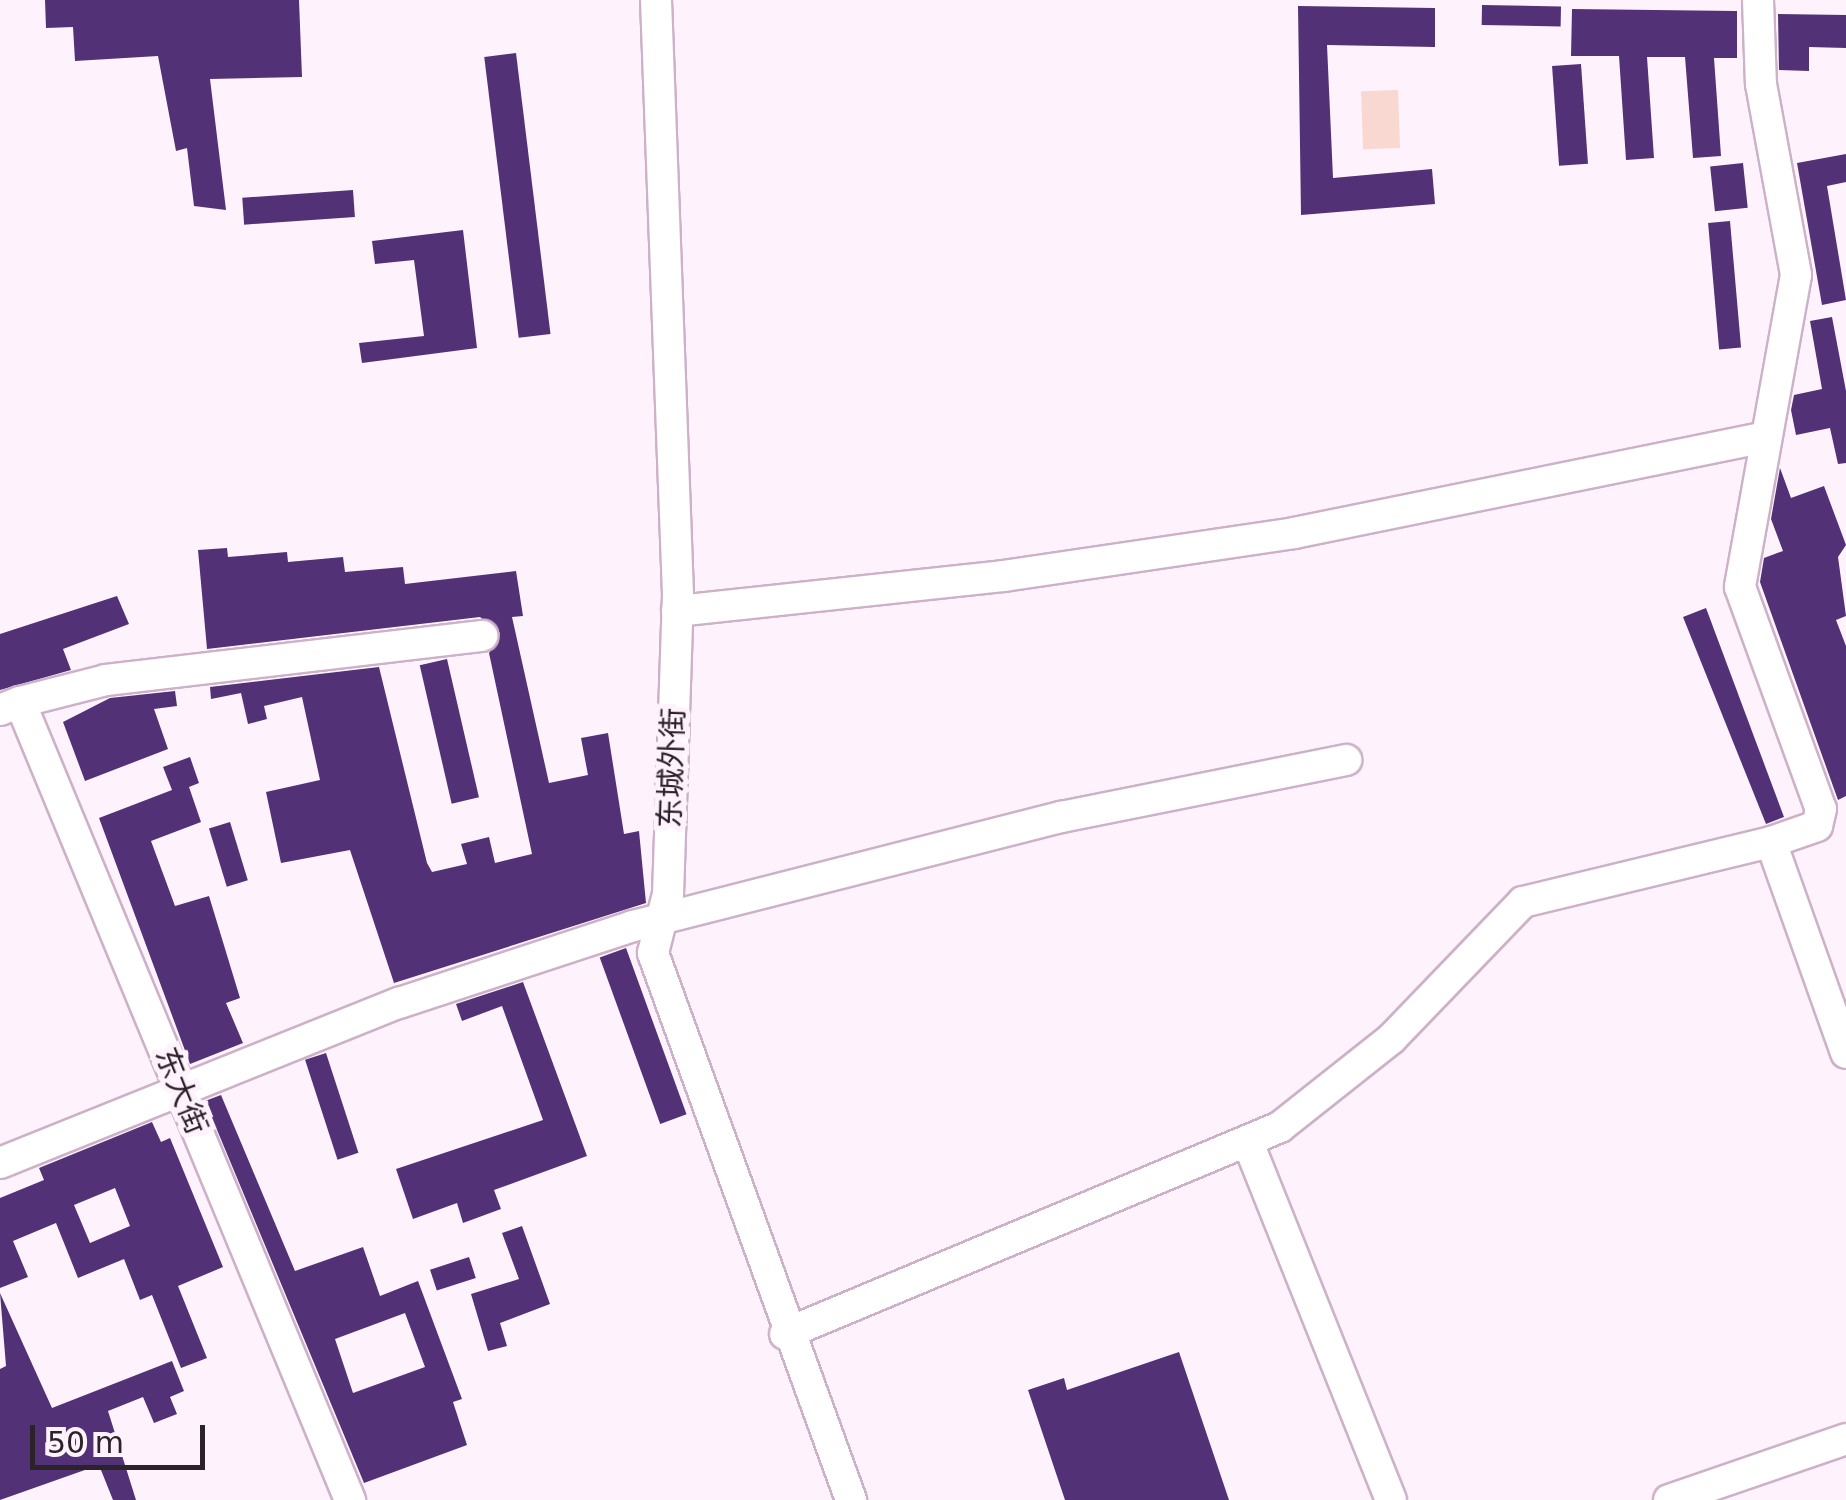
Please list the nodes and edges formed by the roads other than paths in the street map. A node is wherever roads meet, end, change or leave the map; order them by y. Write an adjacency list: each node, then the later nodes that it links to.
1 (656, 0): 4 (street, 东城外街)
2 (1758, 0): 3 (street)
3 (1765, 437): 4 (street); 8 (street)
4 (676, 610): 9 (street, 东城外街)
5 (482, 636): 6 (street)
6 (10, 706): 11 (street, 东大街)
7 (1346, 760): 9 (street)
8 (1771, 842): 10 (street); 12 (street)
9 (658, 920): 11 (street); 14 (street, 东城外街)
10 (1846, 1053)
11 (180, 1090): 13 (street); 16 (street, 东大街)
12 (1250, 1144): 14 (street); 18 (street)
13 (0, 1162)
14 (786, 1334): 17 (street, 东城外街)
15 (1846, 1439): 19 (street)
16 (350, 1500)
17 (851, 1500)
18 (1391, 1500)
19 (1670, 1500)

